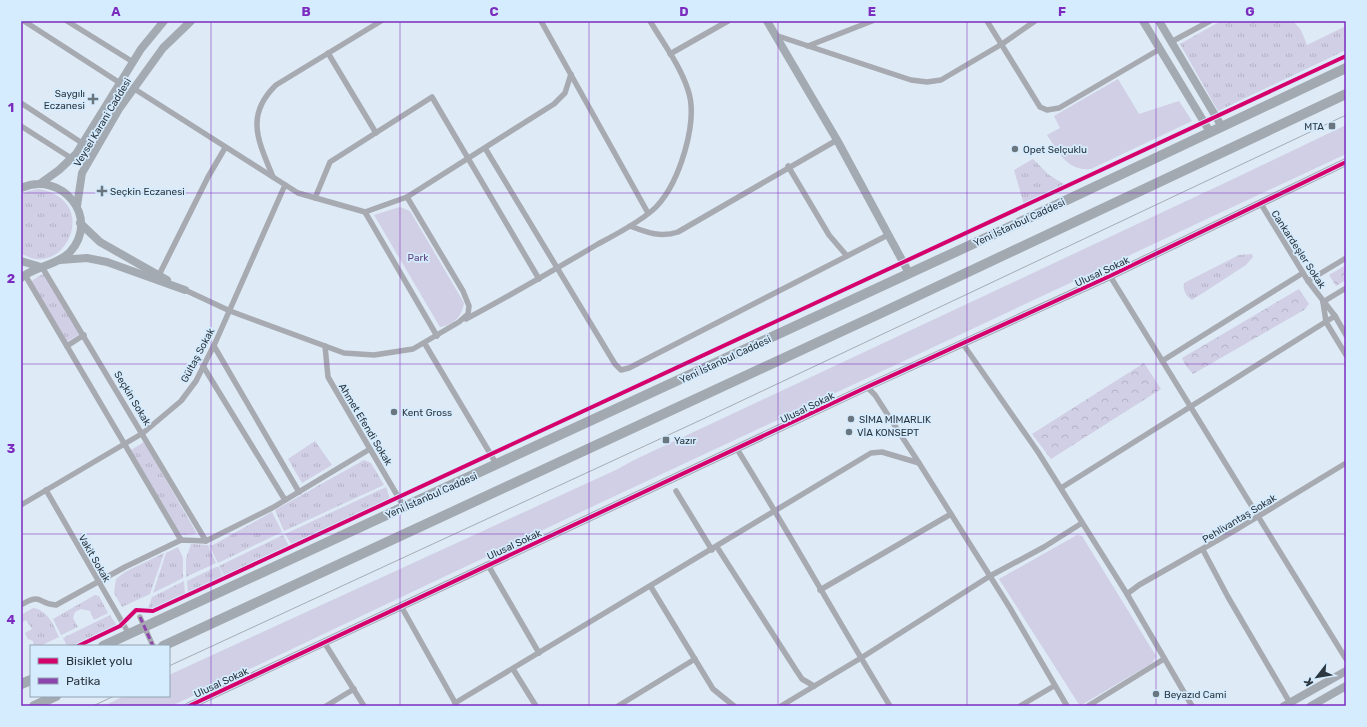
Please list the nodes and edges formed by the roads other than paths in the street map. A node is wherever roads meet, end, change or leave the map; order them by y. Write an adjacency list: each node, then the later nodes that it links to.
1 (24, 21): 26 (street)
2 (67, 21): 23 (street)
3 (164, 21): 23 (street, Veysel Karani Caddesi)
4 (190, 21): 27 (street, Veysel Karani Caddesi)
5 (381, 21): 21 (street)
6 (541, 21): 25 (street)
7 (650, 21): 22 (street)
8 (728, 21): 22 (street)
9 (767, 21): 16 (street)
10 (872, 21): 19 (street)
11 (987, 21): 18 (street)
12 (1035, 21): 18 (street)
13 (1143, 21): 20 (street)
14 (1159, 21): 17 (street)
15 (1210, 21): 17 (street)
16 (775, 34): 19 (street); 34 (street)
17 (1171, 42): 31 (street)
18 (1002, 44): 19 (street); 20 (street)
19 (808, 46)
20 (1160, 49): 32 (street)
21 (328, 53): 33 (street); 42 (street)
22 (670, 54): 51 (street)
23 (133, 62): 26 (street, Veysel Karani Caddesi)
24 (1346, 68): 31 (highway, Yeni İstanbul Caddesi)
25 (572, 74): 37 (street); 51 (street)
26 (120, 83): 35 (street, Veysel Karani Caddesi)
27 (133, 88): 36 (street); 49 (street, Veysel Karani Caddesi)
28 (1346, 94): 123 (highway)
29 (21, 103): 35 (street)
30 (21, 126): 38 (street)
31 (1222, 127): 32 (highway, Yeni İstanbul Caddesi)
32 (1210, 132): 61 (highway, Yeni İstanbul Caddesi)
33 (376, 133): 39 (street); 47 (street)
34 (837, 140): 41 (street); 54 (street)
35 (82, 143): 38 (street, Veysel Karani Caddesi)
36 (225, 148): 42 (street); 63 (street)
37 (485, 148): 39 (street); 60 (street)
38 (71, 158): 43 (street, Veysel Karani Caddesi)
39 (468, 158): 46 (street); 66 (street)
40 (1346, 162): 48 (street, Ulusal Sokak)
41 (788, 166): 53 (street); 55 (street)
42 (274, 178): 44 (street)
43 (41, 183): 45 (street); 49 (street)
44 (285, 185): 47 (street); 71 (street, Gültaş Sokak)
45 (21, 188)
46 (406, 197): 50 (street); 73 (street)
47 (314, 198): 50 (street)
48 (1260, 204): 62 (street, Cankardeşler Sokak); 64 (street, Ulusal Sokak)
49 (77, 206): 52 (street)
50 (365, 212): 77 (street)
51 (648, 213): 53 (street)
52 (80, 222): 57 (street); 63 (street)
53 (630, 226): 60 (street)
54 (888, 235): 55 (street); 61 (street)
55 (847, 256): 60 (street)
56 (1346, 258): 67 (street)
57 (60, 260): 59 (street); 69 (street)
58 (21, 261): 59 (street)
59 (42, 267): 65 (street); 75 (street, Seçkin Sokak)
60 (558, 268): 66 (street)
61 (909, 273): 94 (highway, Yeni İstanbul Caddesi)
62 (1303, 273): 67 (street, Cankardeşler Sokak); 84 (street)
63 (159, 275): 69 (street)
64 (1110, 276): 79 (street, Ulusal Sokak); 84 (street)
65 (23, 277): 80 (street)
66 (539, 279): 73 (street)
67 (1308, 281): 70 (street, Cankardeşler Sokak)
68 (1346, 288): 70 (street)
69 (185, 290): 71 (street)
70 (1323, 302): 72 (street, Cankardeşler Sokak); 74 (street, Cankardeşler Sokak)
71 (230, 311): 81 (street, Gültaş Sokak); 82 (street)
72 (1335, 316): 74 (street); 76 (street, Cankardeşler Sokak)
73 (459, 322): 77 (street)
74 (1326, 322): 83 (street, Cankardeşler Sokak); 87 (street)
75 (84, 335): 80 (street); 88 (street, Seçkin Sokak)
76 (1346, 335)
77 (437, 336): 78 (street)
78 (425, 344): 82 (street); 94 (street)
79 (963, 344): 86 (street, Ulusal Sokak); 95 (street)
80 (67, 346): 89 (street)
81 (214, 346): 85 (street, Gültaş Sokak); 98 (street)
82 (325, 346): 90 (street, Ahmet Efendi Sokak)
83 (1346, 355)
84 (1162, 361): 87 (street)
85 (203, 366): 88 (street, Gültaş Sokak); 99 (street)
86 (867, 387): 91 (street, Ulusal Sokak); 92 (street)
87 (1190, 407): 95 (street); 104 (street)
88 (143, 433): 89 (street, Gültaş Sokak); 107 (street, Seçkin Sokak)
89 (126, 444): 96 (street, Gültaş Sokak); 106 (street)
90 (370, 449): 98 (street); 101 (street, Ahmet Efendi Sokak)
91 (738, 449): 102 (street); 110 (street, Ulusal Sokak)
92 (919, 463): 102 (street); 103 (street)
93 (1346, 463): 104 (street, Pehlivantaş Sokak)
94 (497, 465): 101 (highway, Yeni İstanbul Caddesi)
95 (1061, 488): 105 (street)
96 (46, 490): 100 (street, Gültaş Sokak); 112 (street, Vakit Sokak)
97 (676, 491): 108 (street)
98 (299, 492): 99 (street)
99 (285, 500): 107 (street)
100 (21, 505)
101 (404, 507): 119 (highway, Yeni İstanbul Caddesi)
102 (776, 511): 108 (street); 114 (street)
103 (951, 514): 111 (street); 114 (street)
104 (1258, 517): 109 (street, Pehlivantaş Sokak); 128 (street)
105 (1082, 523): 111 (street); 115 (street)
106 (181, 540): 107 (street); 112 (street)
107 (206, 541)
108 (714, 548): 113 (street); 131 (street)
109 (1203, 550): 115 (street, Pehlivantaş Sokak); 137 (street)
110 (488, 565): 117 (street, Ulusal Sokak); 124 (street)
111 (990, 576): 125 (street); 132 (street)
112 (98, 581): 116 (street); 119 (street, Vakit Sokak)
113 (651, 586): 124 (street); 126 (street)
114 (820, 590): 125 (street)
115 (1127, 594): 127 (street)
116 (21, 605)
117 (401, 606): 120 (street, Ulusal Sokak); 138 (street)
118 (140, 617): 122 (street, bridge)
119 (129, 634): 121 (highway, Yeni İstanbul Caddesi)
120 (324, 642): 134 (street); 136 (street, Ulusal Sokak)
121 (105, 645)
122 (153, 645)
123 (165, 645)
124 (539, 653): 129 (street)
125 (862, 658): 131 (street); 147 (street)
126 (695, 659): 144 (street); 145 (street)
127 (1164, 659): 150 (street); 151 (street)
128 (1346, 660)
129 (513, 669): 138 (street); 143 (street)
130 (1346, 671): 137 (street)
131 (814, 686): 146 (street)
132 (1054, 686): 148 (street); 149 (street)
133 (1346, 686): 152 (street)
134 (354, 690): 141 (street); 142 (street)
135 (54, 697): 139 (highway)
136 (202, 704): 140 (street, Ulusal Sokak)
137 (1287, 704)
138 (456, 705)
139 (34, 706)
140 (189, 706)
141 (326, 706)
142 (364, 706)
143 (536, 706)
144 (618, 706)
145 (734, 706)
146 (781, 706)
147 (890, 706)
148 (1020, 706)
149 (1067, 706)
150 (1088, 706)
151 (1192, 706)
152 (1311, 706)

